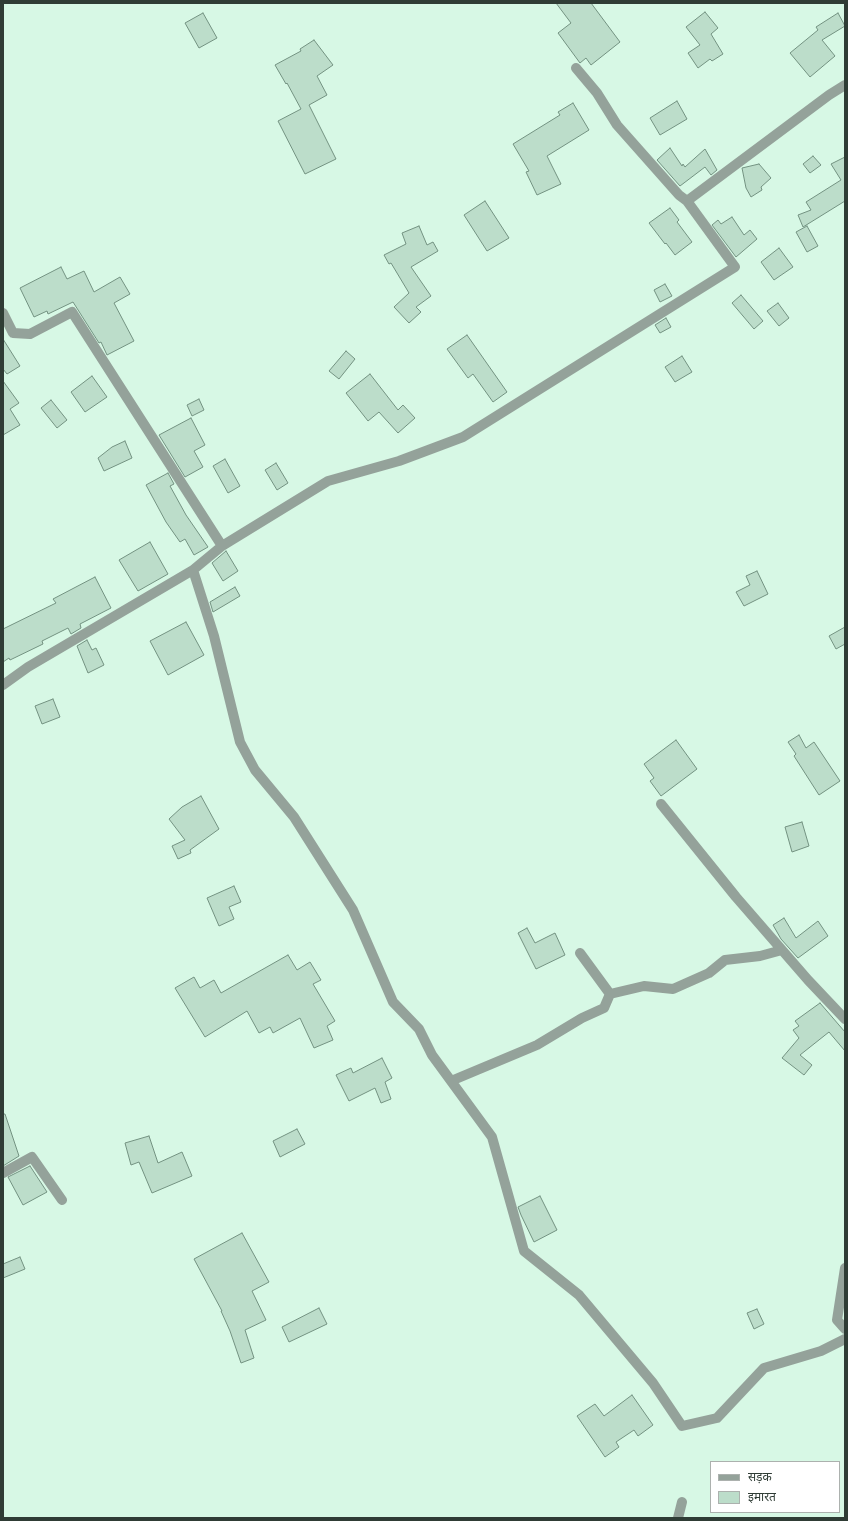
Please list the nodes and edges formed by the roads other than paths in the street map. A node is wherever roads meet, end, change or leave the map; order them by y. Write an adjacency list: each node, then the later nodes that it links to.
1 (576, 68): 3 (street)
2 (845, 85): 3 (street)
3 (687, 201): 5 (street)
4 (3, 313): 5 (street)
5 (222, 546): 6 (street)
6 (193, 570): 7 (street); 13 (street)
7 (3, 685)
8 (661, 804): 9 (street)
9 (782, 950): 11 (street); 12 (street)
10 (580, 953): 11 (street)
11 (610, 994): 13 (street)
12 (845, 1019)
13 (451, 1081): 18 (street)
14 (3, 1173): 15 (street)
15 (62, 1200)
16 (845, 1268): 17 (street)
17 (845, 1329)
18 (845, 1339)
19 (682, 1502): 20 (street)
20 (678, 1518)

